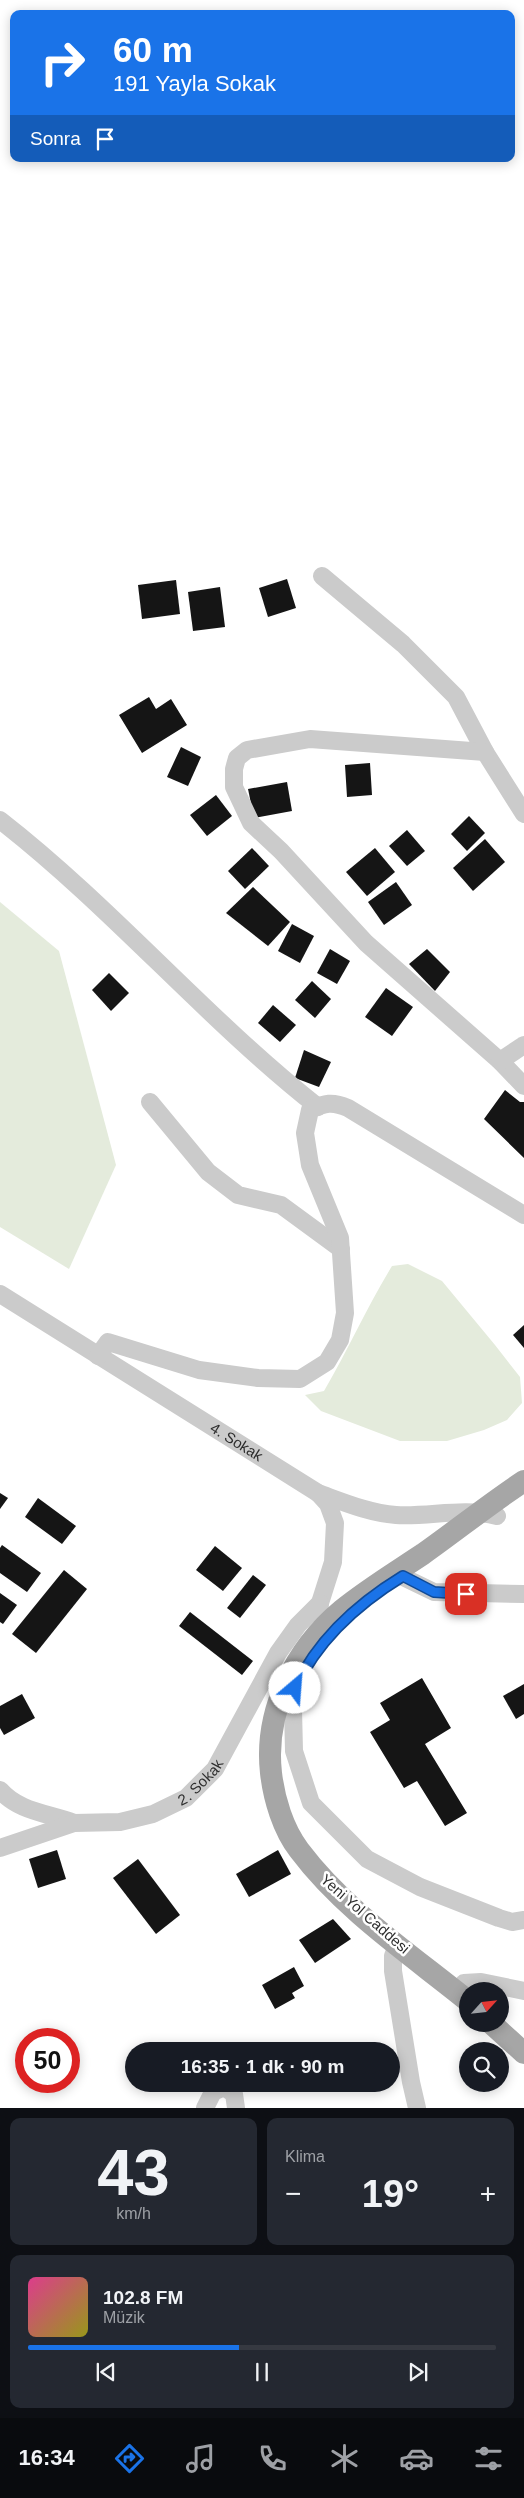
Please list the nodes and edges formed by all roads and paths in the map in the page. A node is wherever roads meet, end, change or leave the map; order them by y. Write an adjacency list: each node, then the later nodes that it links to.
1 (322, 576): 2 (street)
2 (485, 752): 3 (street); 6 (street)
3 (524, 814)
4 (0, 820): 9 (street)
5 (524, 1045): 6 (street)
6 (500, 1061): 7 (street)
7 (524, 1086)
8 (150, 1102): 11 (street)
9 (318, 1107): 10 (street); 11 (street)
10 (524, 1215)
11 (341, 1249): 13 (street)
12 (0, 1294): 13 (street, 4. Sokak)
13 (98, 1356): 15 (street, 4. Sokak)
14 (524, 1481): 17 (main road, Yeni Yol Caddesi)
15 (318, 1493): 17 (street, 4. Sokak); 20 (street, 2. Sokak)
16 (524, 1496): 17 (main road, Yeni Yol Caddesi)
17 (488, 1513): 18 (main road, Yeni Yol Caddesi); 21 (main road, Yeni Yol Caddesi)
18 (403, 1576): 19 (street); 21 (main road, Yeni Yol Caddesi)
19 (524, 1594)
20 (320, 1603): 21 (street); 24 (street, 2. Sokak)
21 (328, 1628): 22 (main road, Yeni Yol Caddesi); 27 (main road, Yeni Yol Caddesi)
22 (290, 1700): 26 (street); 28 (main road, Yeni Yol Caddesi)
23 (0, 1790): 24 (street)
24 (74, 1824): 25 (street, 2. Sokak)
25 (0, 1848)
26 (524, 1920)
27 (398, 1944): 29 (main road, Yeni Yol Caddesi); 38 (street)
28 (459, 1984)
29 (459, 1986)
30 (509, 1988): 31 (street)
31 (524, 1991)
32 (509, 2024): 34 (main road)
33 (501, 2032): 35 (main road)
34 (524, 2038)
35 (524, 2053)
36 (205, 2108): 37 (street)
37 (236, 2108)
38 (418, 2108)

